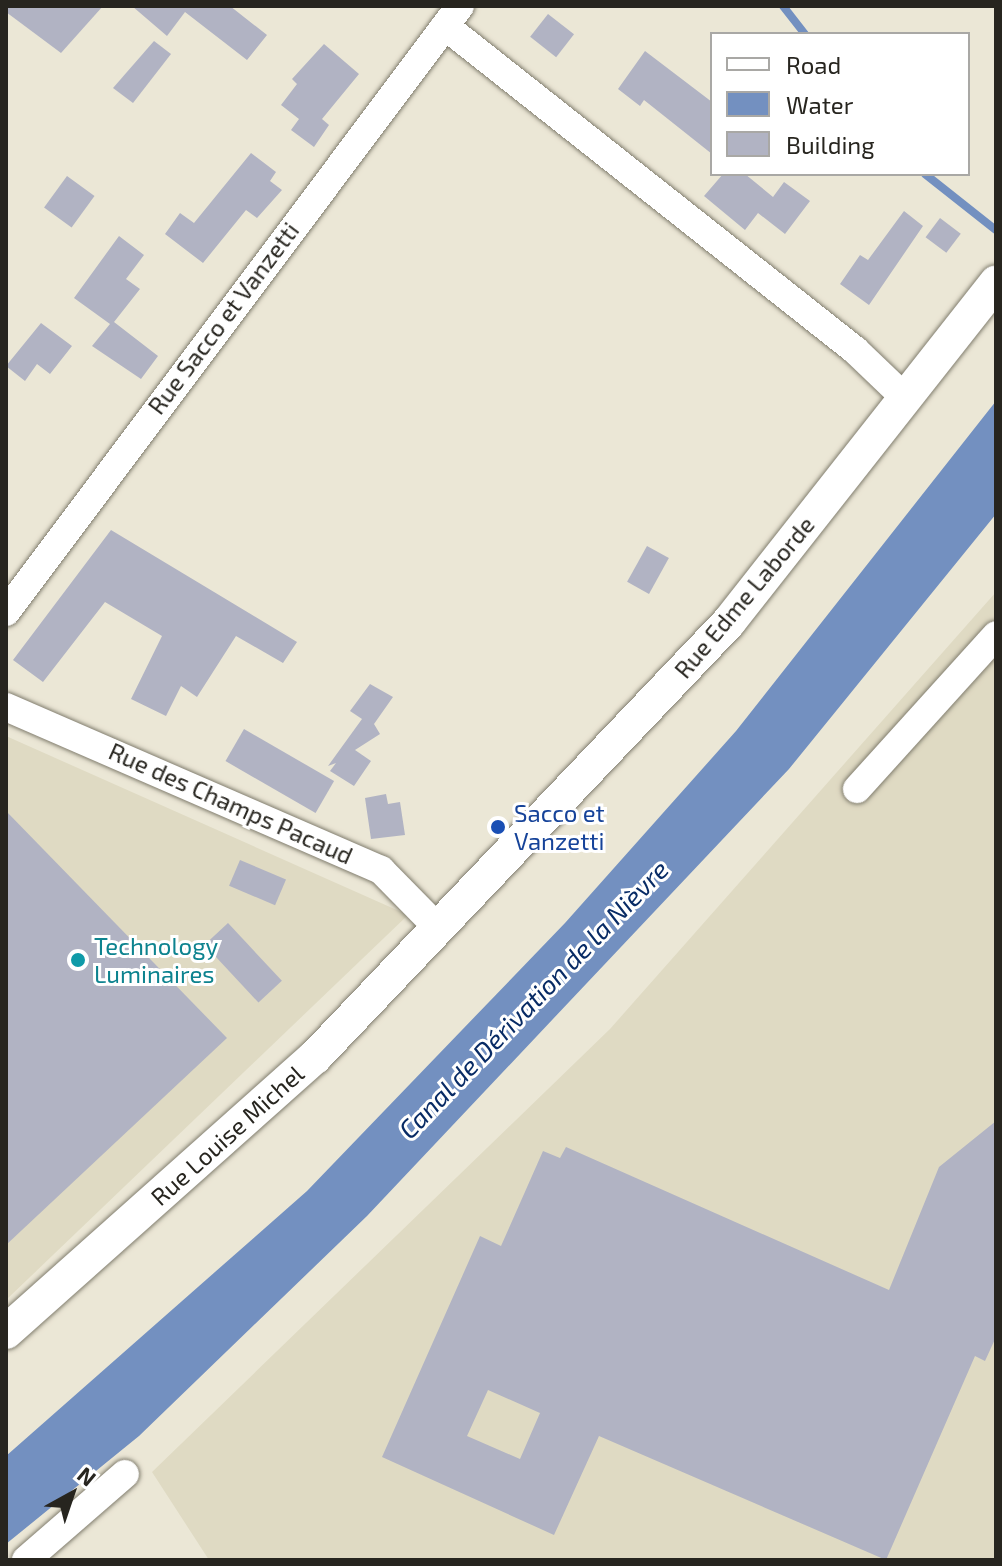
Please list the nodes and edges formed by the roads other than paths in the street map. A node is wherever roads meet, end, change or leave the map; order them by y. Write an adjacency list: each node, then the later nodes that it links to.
1 (452, 16): 3 (street, Rue Sacco et Vanzetti); 4 (street, Rue Sacco et Vanzetti)
2 (996, 283): 3 (street, Rue Edme Laborde)
3 (905, 398): 8 (street, Rue Edme Laborde)
4 (6, 612)
5 (996, 635): 7 (street)
6 (6, 707): 8 (street, Rue des Champs Pacaud)
7 (857, 789)
8 (437, 927): 9 (street, Rue Louise Michel)
9 (6, 1332)
10 (125, 1474): 11 (street)
11 (26, 1560)

